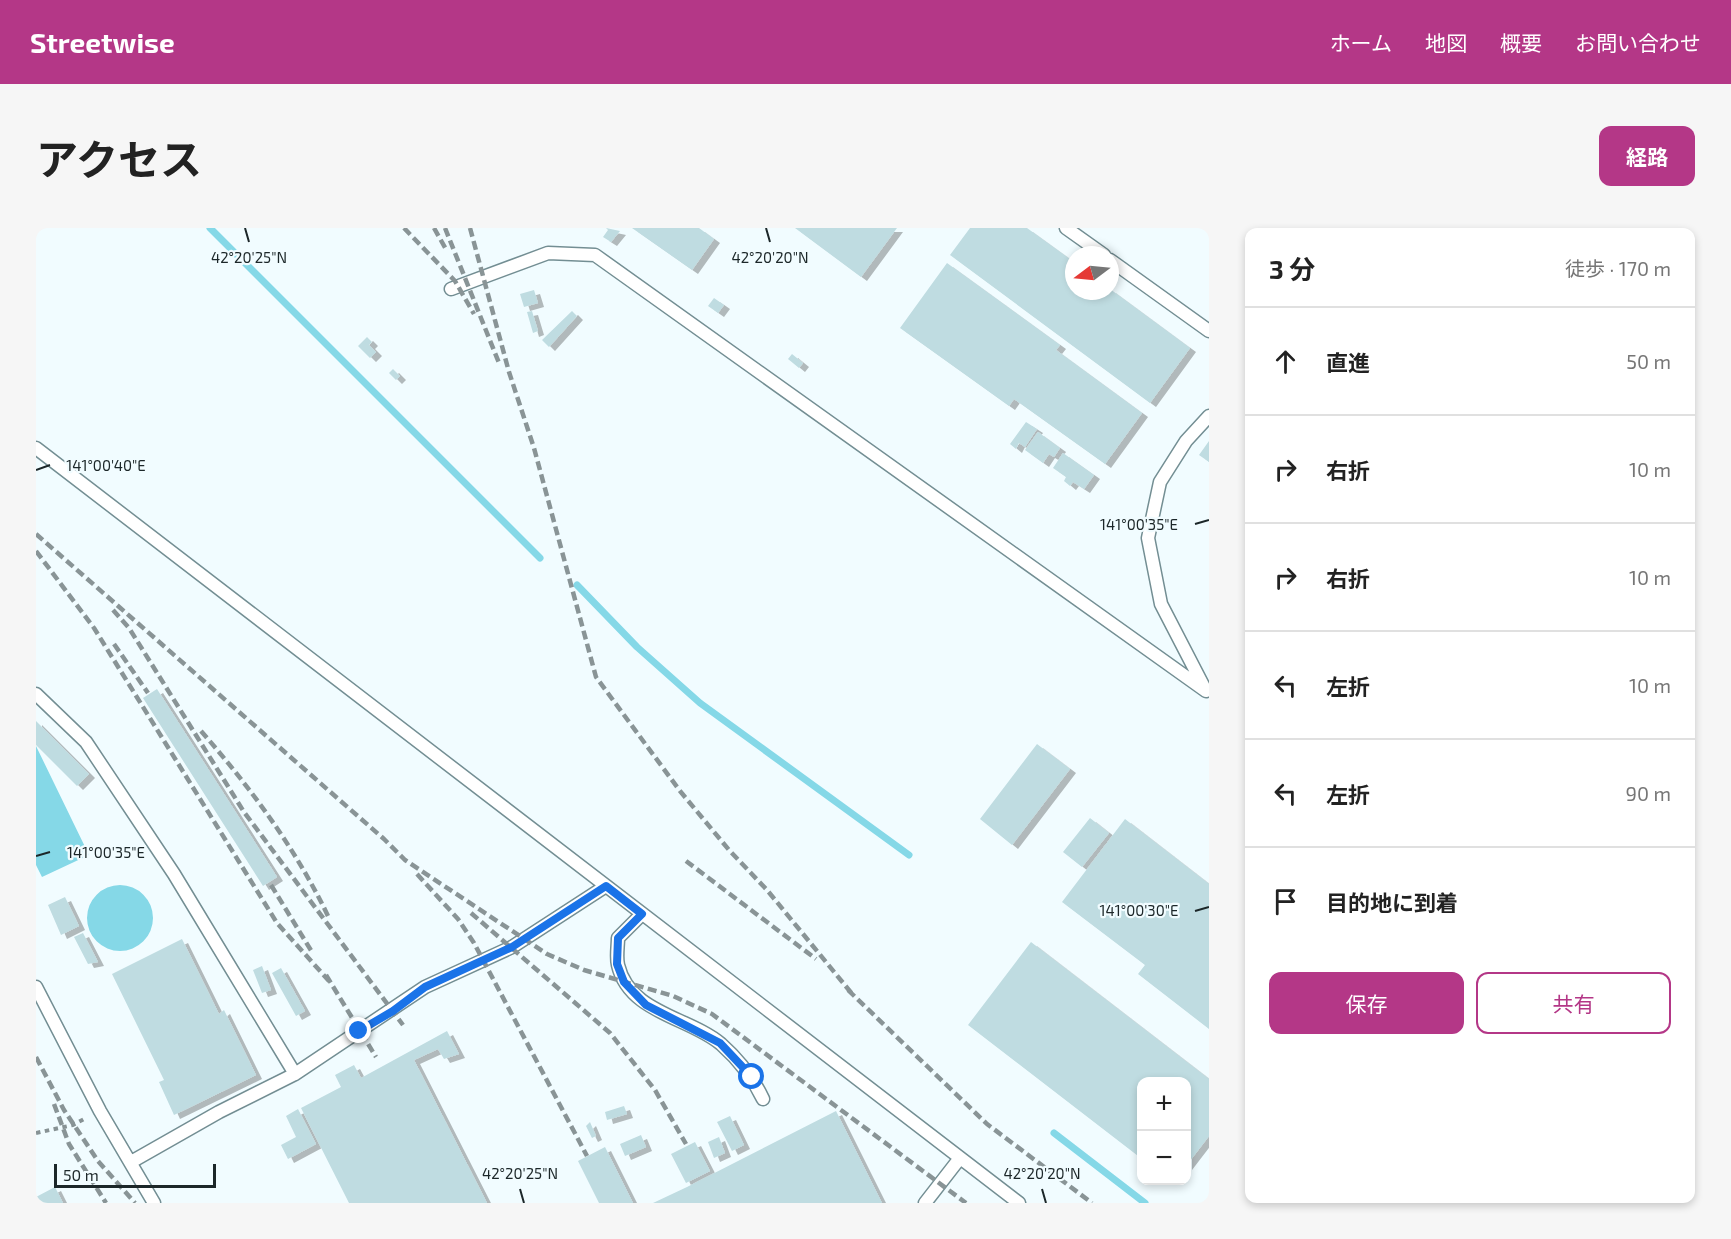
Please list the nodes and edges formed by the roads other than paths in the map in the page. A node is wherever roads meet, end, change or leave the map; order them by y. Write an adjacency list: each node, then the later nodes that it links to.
1 (1066, 228): 2 (lane)
2 (1091, 246)
3 (1119, 266): 5 (lane)
4 (451, 290): 8 (lane)
5 (1209, 331)
6 (1209, 416): 8 (lane)
7 (36, 448): 10 (lane)
8 (1208, 693)
9 (36, 694): 13 (lane)
10 (606, 886): 11 (lane); 13 (lane)
11 (642, 914): 14 (lane); 15 (lane)
12 (36, 987): 16 (lane)
13 (295, 1074): 16 (lane)
14 (763, 1099)
15 (960, 1158): 18 (lane); 19 (lane)
16 (130, 1162): 17 (lane)
17 (154, 1203)
18 (925, 1203)
19 (1019, 1203)

